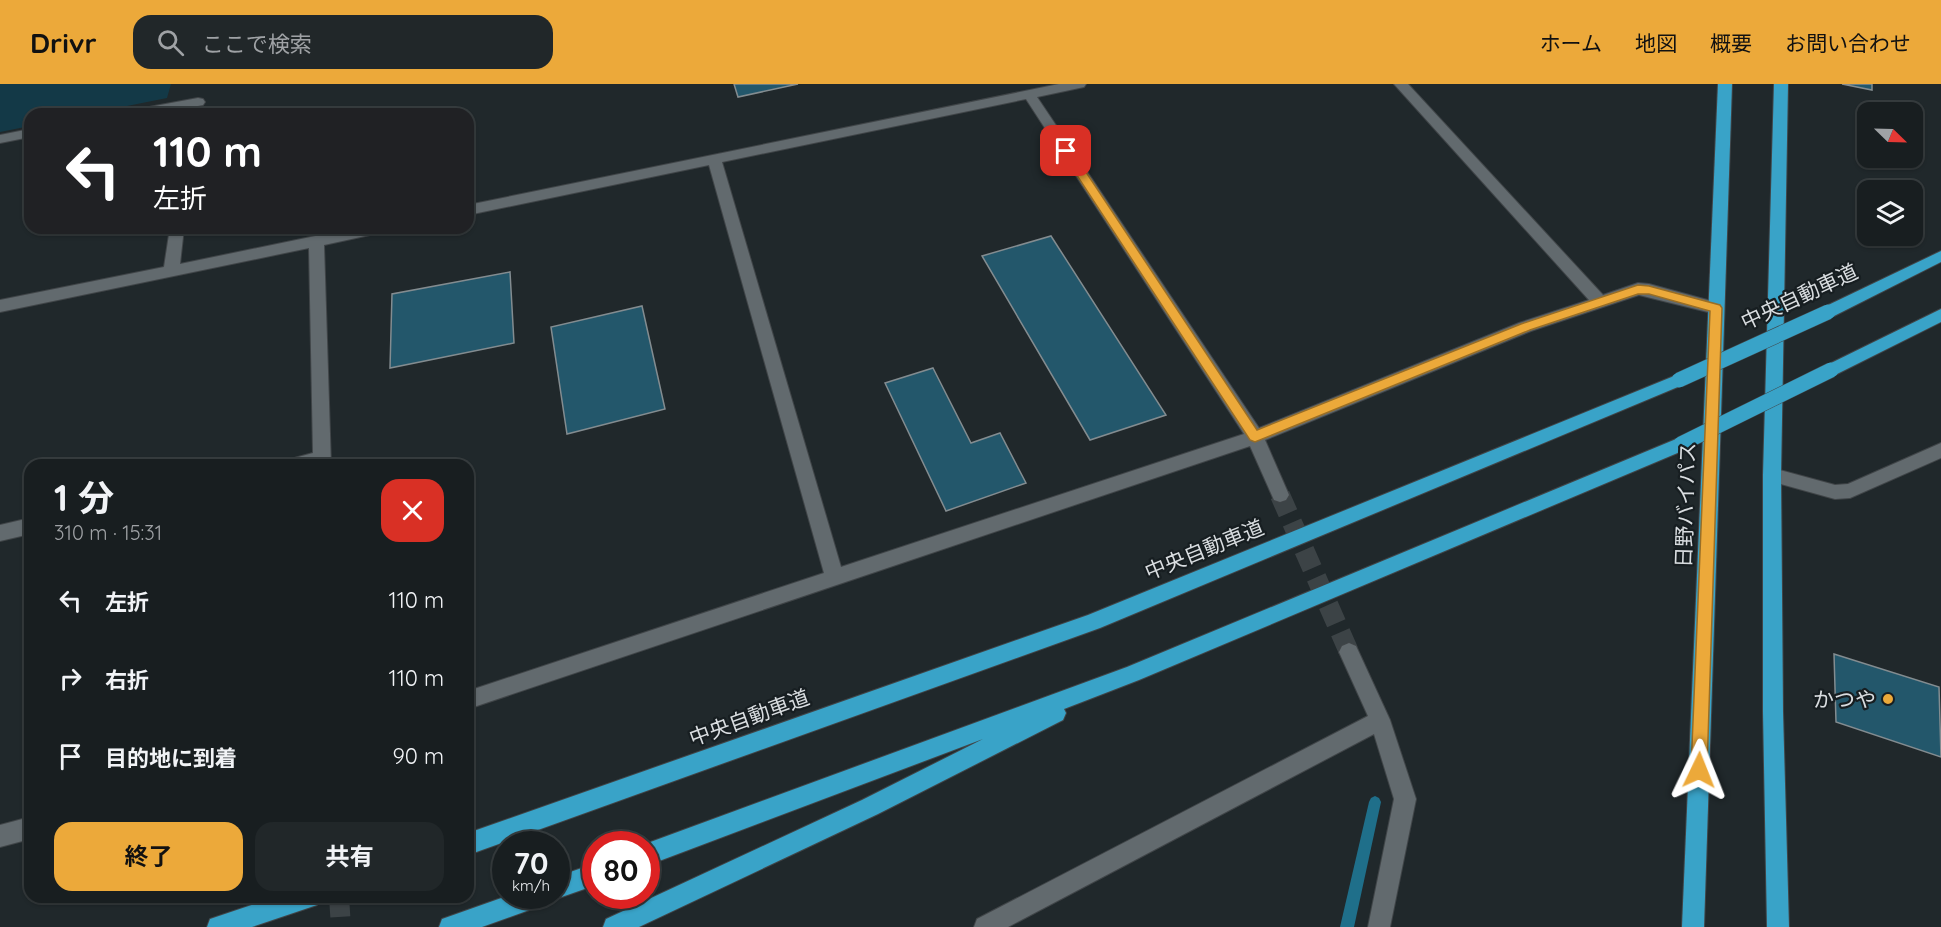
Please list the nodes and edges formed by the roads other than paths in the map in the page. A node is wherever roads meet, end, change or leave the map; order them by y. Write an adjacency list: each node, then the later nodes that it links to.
1 (201, 84): 7 (street)
2 (1079, 84): 6 (street)
3 (1401, 84): 17 (street)
4 (1725, 84): 19 (highway, 日野バイパス)
5 (1781, 84): 24 (highway)
6 (1029, 94): 10 (street); 21 (street)
7 (196, 108)
8 (24, 134): 9 (street)
9 (0, 139)
10 (714, 159): 11 (street); 28 (street)
11 (474, 209)
12 (176, 234): 16 (street)
13 (350, 234): 14 (street)
14 (316, 241): 16 (street); 23 (street)
15 (1941, 256): 35 (highway, 中央自動車道, bridge)
16 (171, 270): 18 (street)
17 (1600, 302): 19 (street); 21 (street)
18 (0, 306)
19 (1716, 308): 44 (highway, 日野バイパス)
20 (1941, 315): 30 (highway, bridge)
21 (1255, 437): 25 (street); 28 (street)
22 (1941, 450): 24 (street)
23 (322, 459)
24 (1772, 475): 45 (highway)
25 (1280, 495)
26 (24, 527): 27 (street)
27 (0, 533)
28 (835, 578): 31 (street)
29 (1349, 652): 32 (street)
30 (1132, 674): 36 (highway); 41 (highway)
31 (474, 698)
32 (1380, 720): 42 (street); 43 (street)
33 (24, 830): 34 (street)
34 (0, 836)
35 (474, 842)
36 (660, 850)
37 (291, 903): 39 (highway)
38 (501, 909): 40 (highway)
39 (218, 927)
40 (450, 927)
41 (614, 927)
42 (985, 927)
43 (1379, 927)
44 (1693, 927)
45 (1778, 927)

